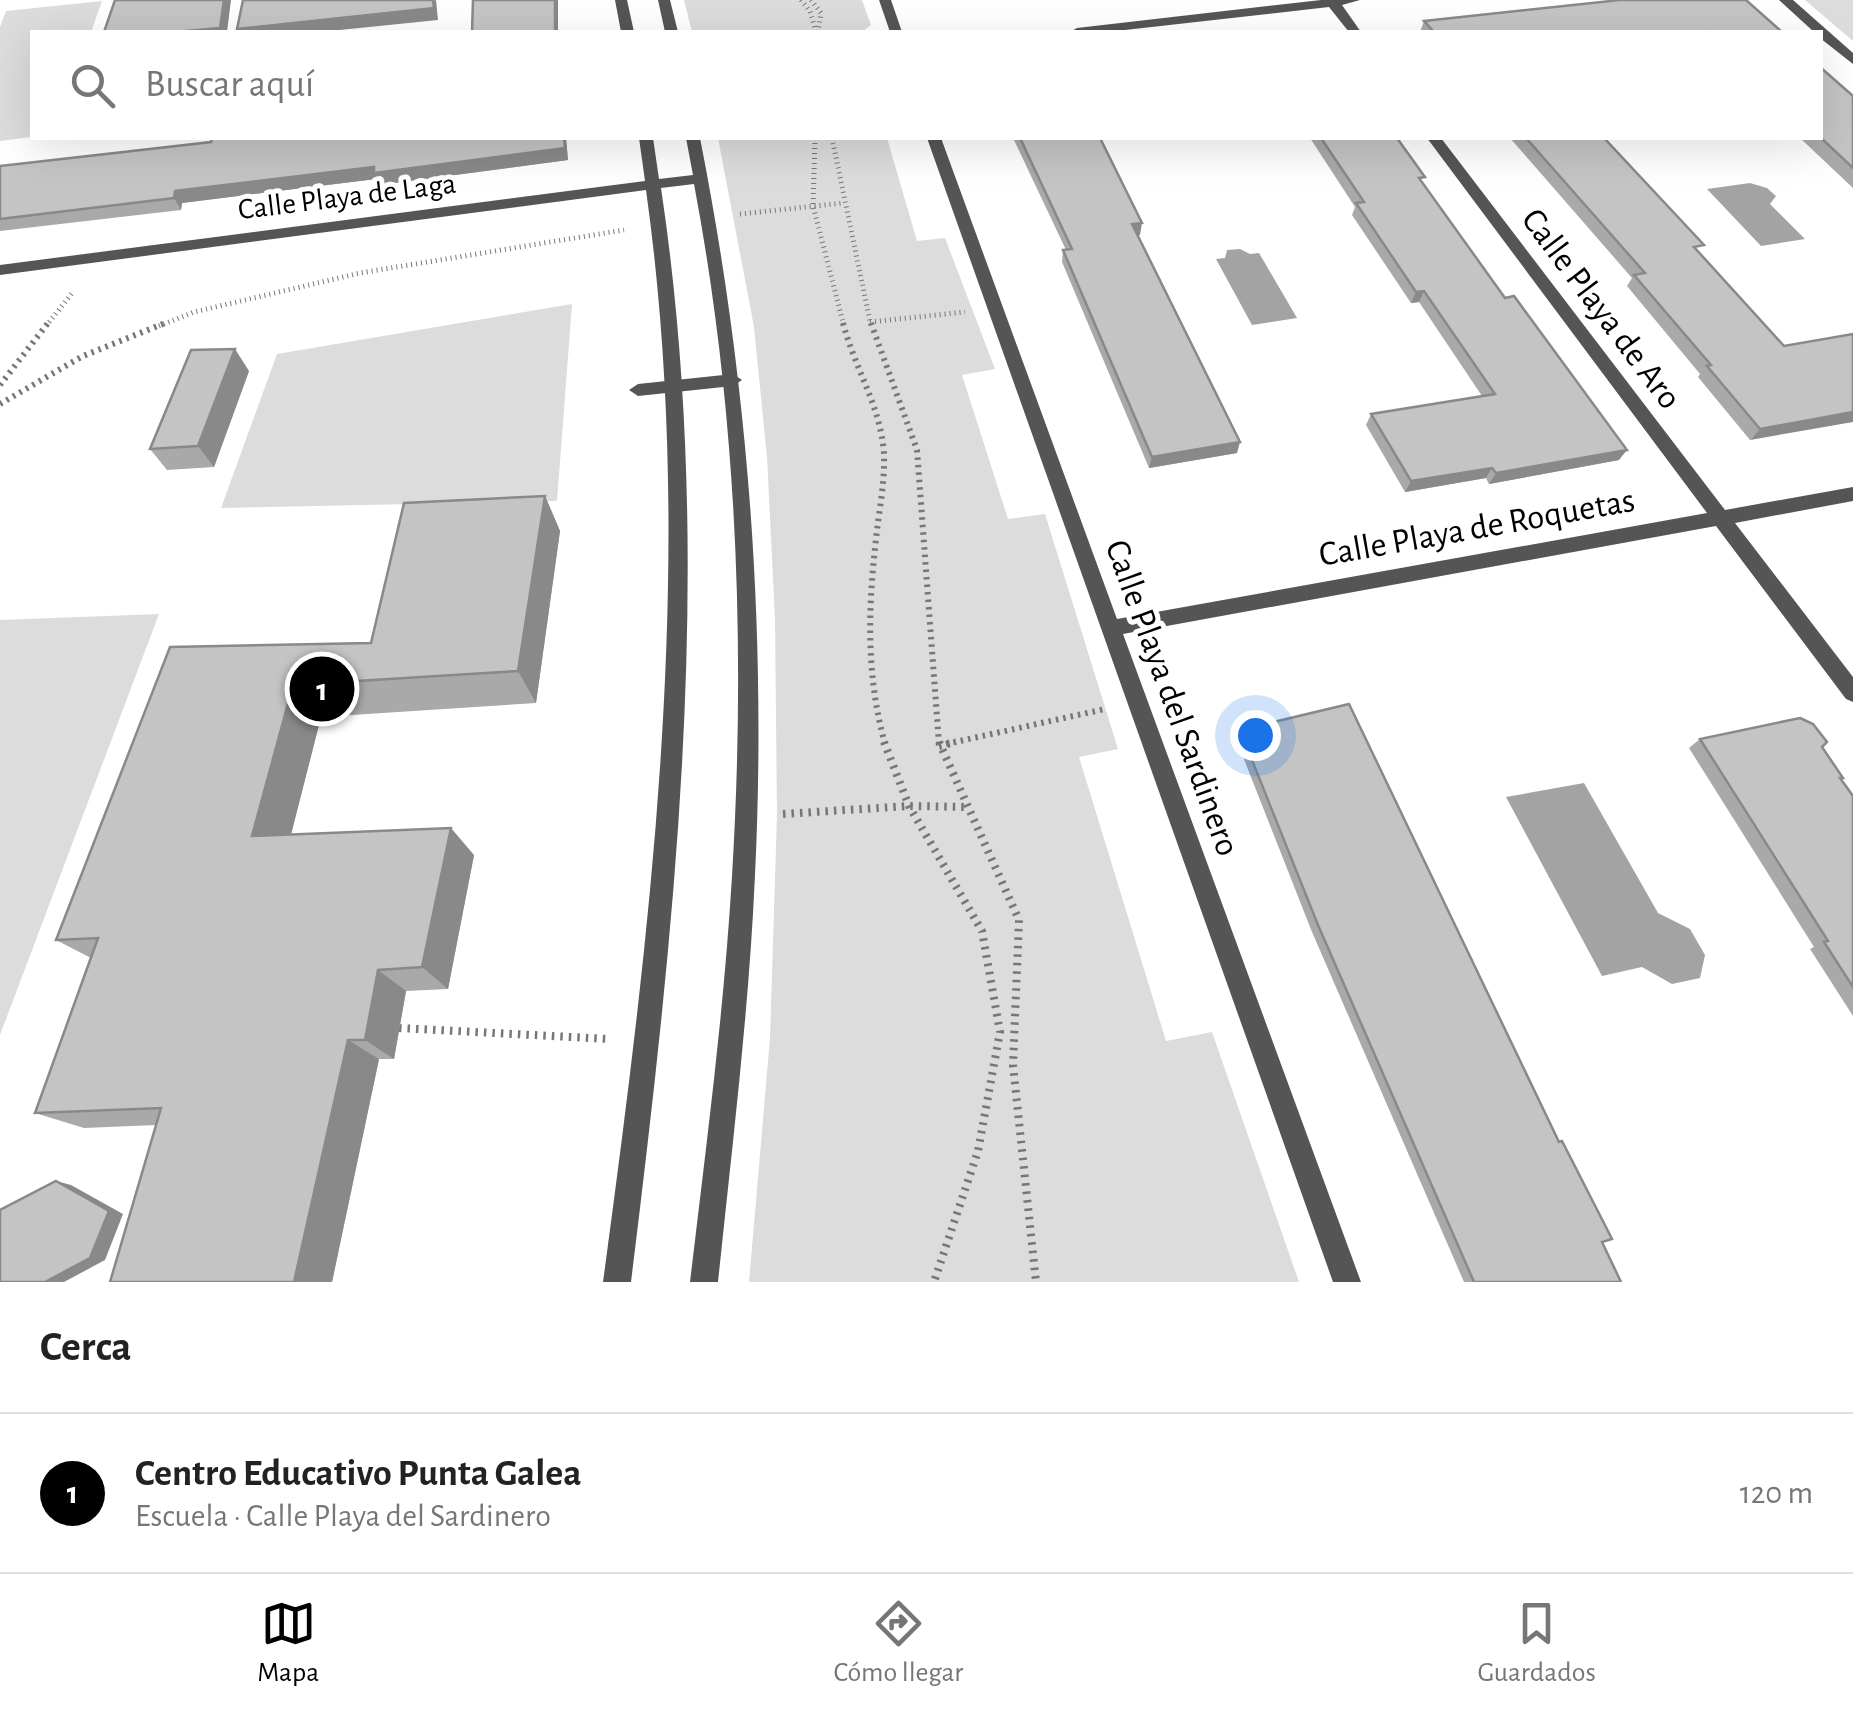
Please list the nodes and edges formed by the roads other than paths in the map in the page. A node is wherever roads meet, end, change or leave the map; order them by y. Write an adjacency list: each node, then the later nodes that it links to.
1 (621, 0): 7 (street)
2 (664, 0): 8 (street)
3 (884, 0): 9 (street)
4 (1354, 0): 6 (street)
5 (1786, 0): 12 (street)
6 (1332, 1): 10 (street); 11 (street)
7 (628, 30)
8 (672, 30)
9 (895, 30)
10 (1093, 30)
11 (1354, 30)
12 (1820, 30)
13 (1823, 33): 14 (street)
14 (1853, 60)
15 (646, 140): 20 (street)
16 (693, 140): 19 (street)
17 (935, 140): 27 (street, Calle Playa del Sardinero)
18 (1436, 140): 26 (street, Calle Playa de Aro)
19 (702, 178): 20 (street, Calle Playa de Laga); 22 (street)
20 (655, 185): 21 (street, Calle Playa de Laga); 23 (street)
21 (0, 270)
22 (733, 380): 23 (street); 30 (street)
23 (678, 386): 24 (street); 29 (street)
24 (638, 390)
25 (1853, 494): 26 (street, Calle Playa de Roquetas)
26 (1719, 517): 27 (street, Calle Playa de Roquetas); 28 (street, Calle Playa de Aro)
27 (1113, 628): 31 (street, Calle Playa del Sardinero)
28 (1853, 693)
29 (617, 1282)
30 (704, 1282)
31 (1346, 1282)

